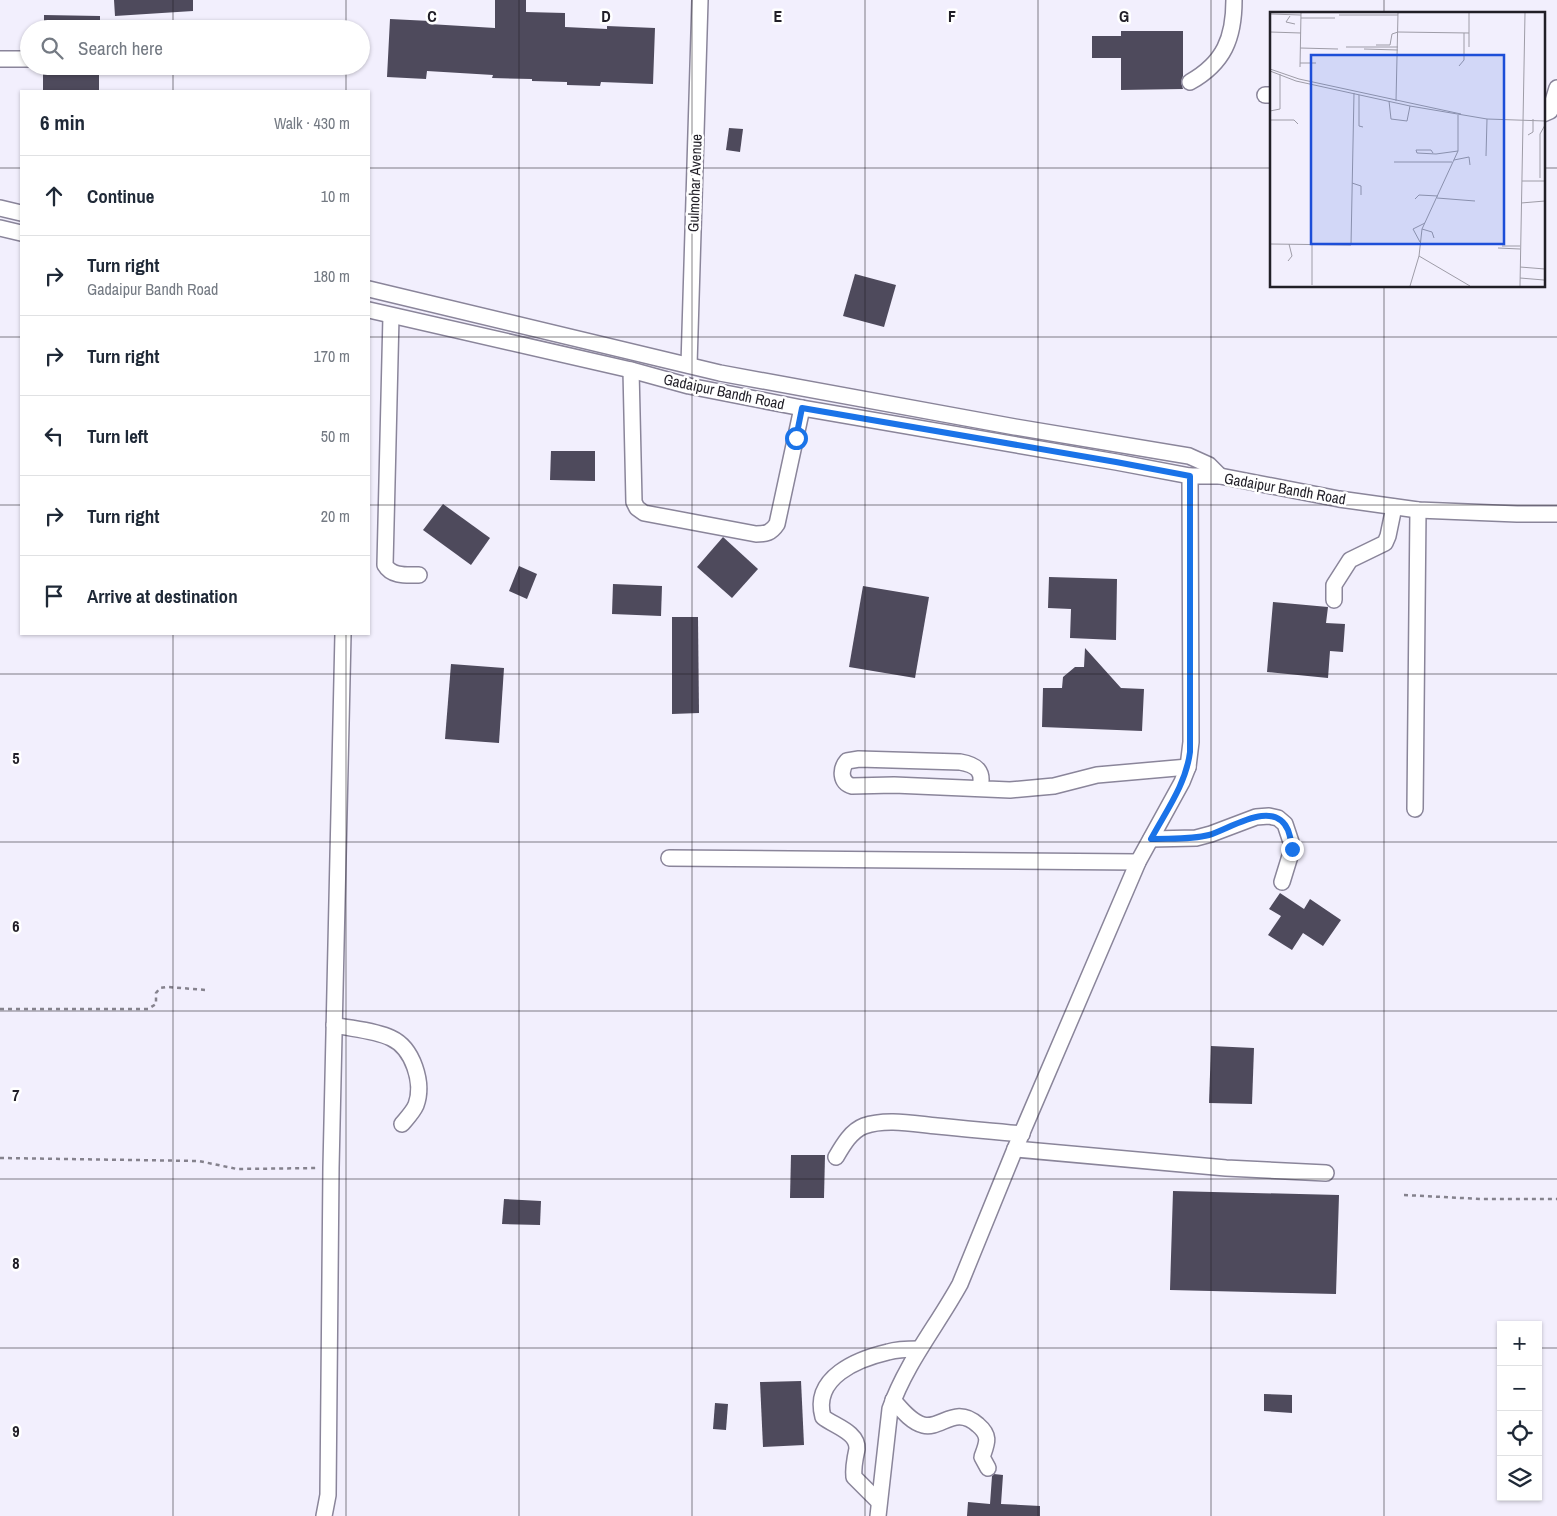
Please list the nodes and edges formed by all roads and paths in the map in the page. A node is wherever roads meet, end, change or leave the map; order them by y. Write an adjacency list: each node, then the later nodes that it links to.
1 (700, 0): 15 (street, Gulmohar Avenue)
2 (1234, 0): 5 (street)
3 (0, 59): 4 (street)
4 (20, 59)
5 (1190, 82)
6 (1557, 88): 7 (street)
7 (1544, 114)
8 (0, 208): 9 (street)
9 (20, 213)
10 (0, 228): 11 (street)
11 (20, 233)
12 (370, 289): 15 (street)
13 (370, 310): 14 (street, Gadaipur Bandh Road)
14 (391, 316): 16 (street, Gadaipur Bandh Road); 23 (street)
15 (689, 365): 19 (street)
16 (631, 370): 17 (street, Gadaipur Bandh Road); 17 (street)
17 (802, 408): 18 (street, Gadaipur Bandh Road)
18 (1190, 476): 19 (street, Gadaipur Bandh Road); 26 (street)
19 (1220, 476): 20 (street, Gadaipur Bandh Road)
20 (1394, 507): 21 (street, Gadaipur Bandh Road); 24 (street)
21 (1418, 510): 22 (street, Gadaipur Bandh Road); 28 (street)
22 (1557, 514)
23 (419, 575)
24 (1334, 600)
25 (343, 635): 35 (street)
26 (1188, 767): 27 (street); 29 (street)
27 (980, 788): 27 (street)
28 (1414, 809)
29 (1151, 839): 31 (street); 32 (street)
30 (669, 858): 31 (street)
31 (1138, 862): 37 (street)
32 (1282, 882)
33 (206, 990): 34 (path)
34 (0, 1009)
35 (334, 1025): 36 (street); 41 (street)
36 (402, 1124)
37 (1022, 1134): 38 (street); 39 (street)
38 (1015, 1149): 42 (street); 45 (street)
39 (836, 1156)
40 (0, 1158): 41 (path)
41 (331, 1168): 49 (street)
42 (1326, 1173)
43 (1404, 1195): 44 (path)
44 (1557, 1199)
45 (919, 1349): 46 (street); 48 (street)
46 (893, 1400): 47 (street); 48 (street)
47 (988, 1468)
48 (879, 1509)
49 (324, 1516)

